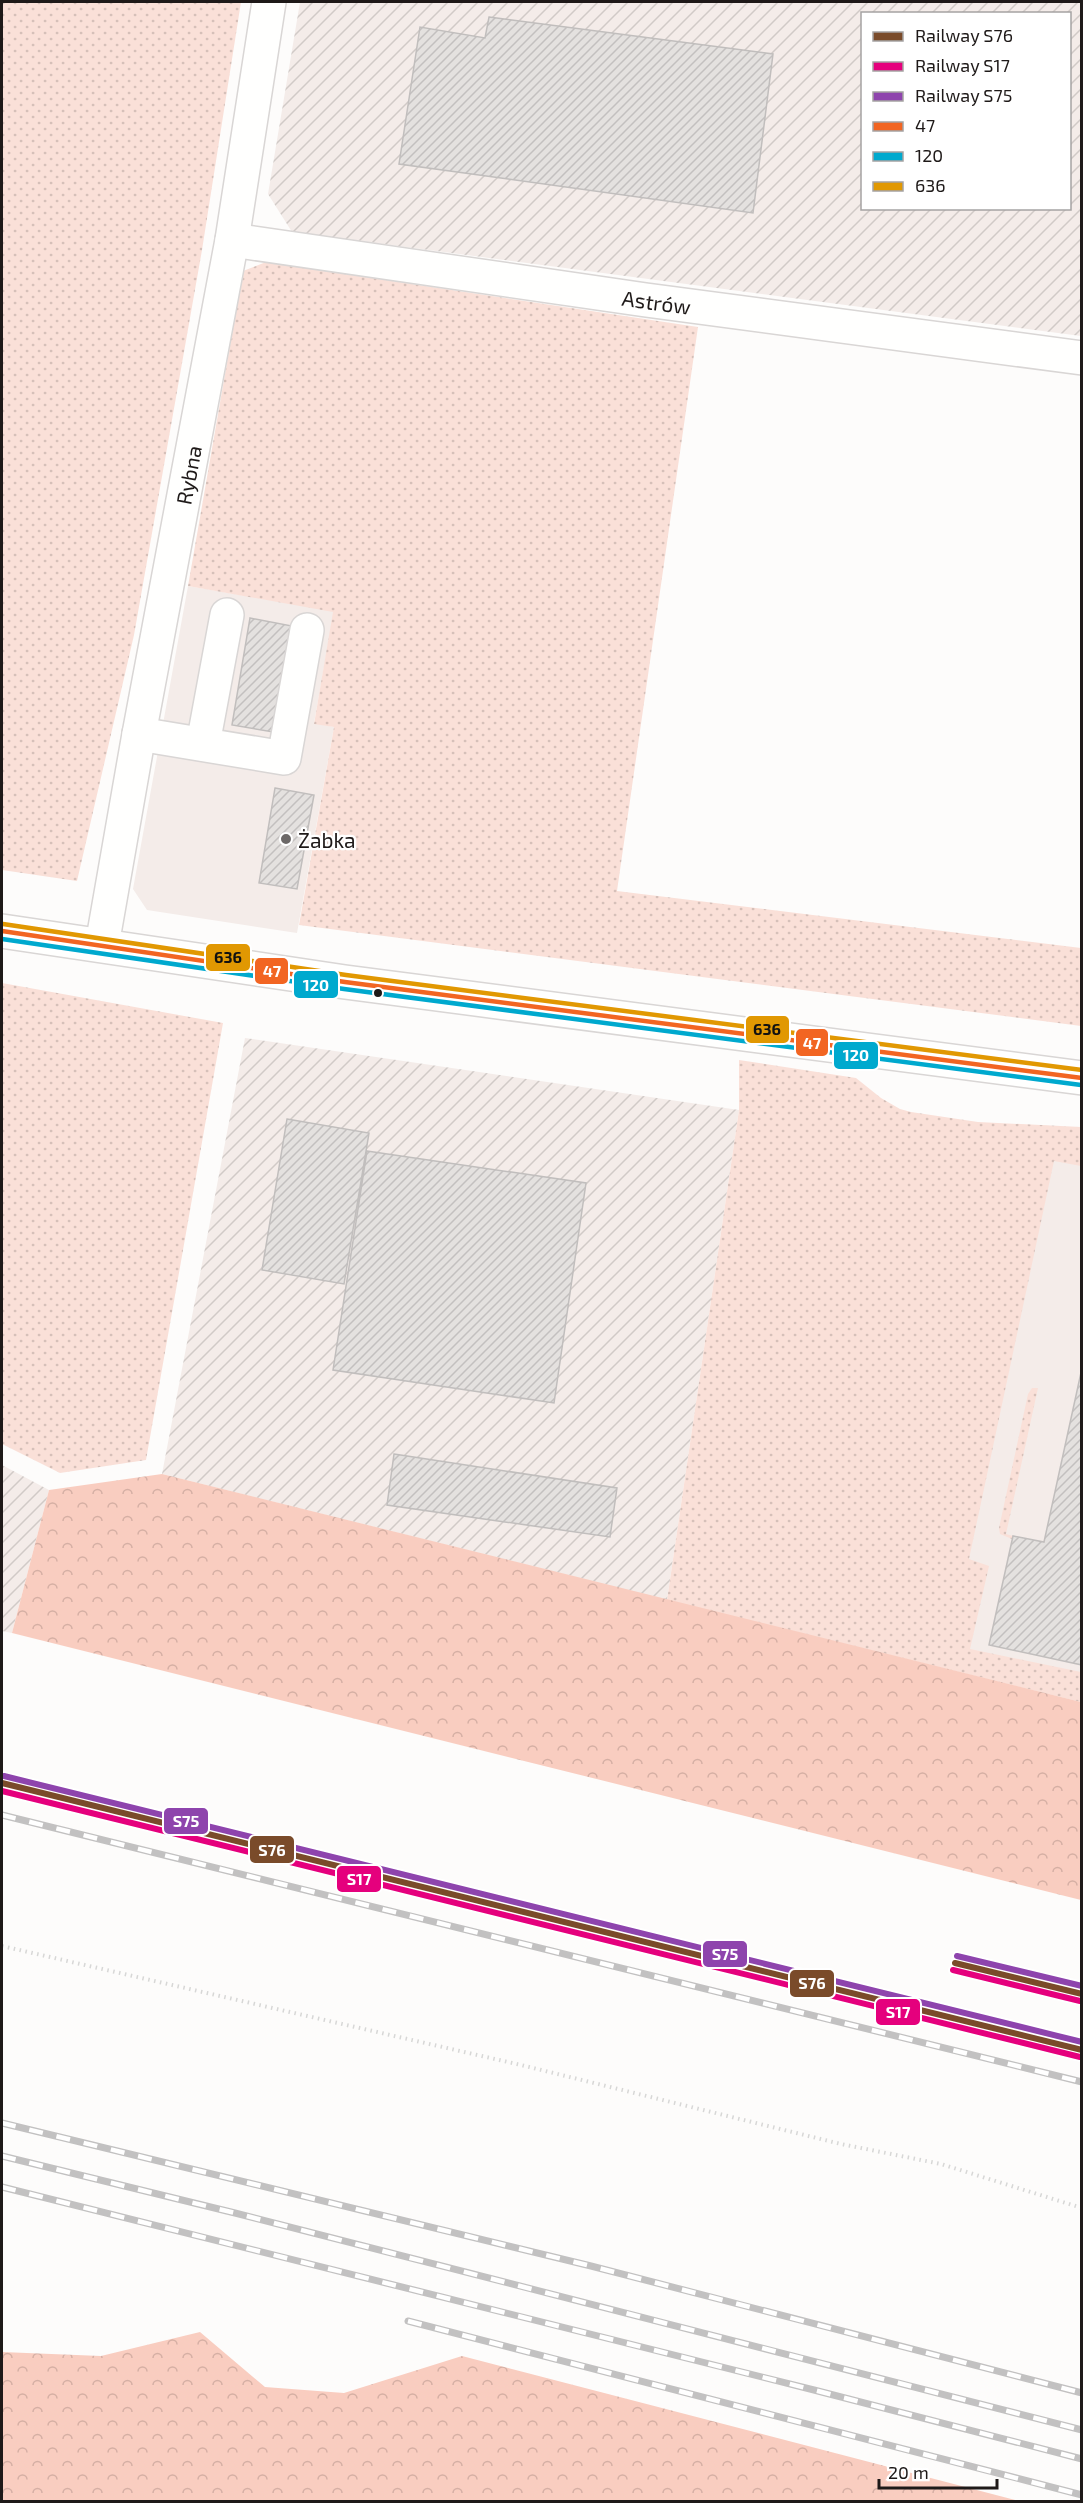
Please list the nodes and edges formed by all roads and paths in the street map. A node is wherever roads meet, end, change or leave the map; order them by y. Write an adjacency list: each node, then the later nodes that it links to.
1 (269, 2): 2 (street, Rybna)
2 (232, 240): 3 (street, Astrów); 6 (street, Rybna)
3 (1082, 358)
4 (226, 615): 7 (street)
5 (307, 630): 7 (street)
6 (139, 734): 7 (street); 9 (street, Rybna)
7 (203, 744)
8 (2, 932): 9 (street)
9 (102, 945): 10 (street)
10 (1082, 1078)
11 (2, 1946): 12 (path)
12 (1082, 2208)

